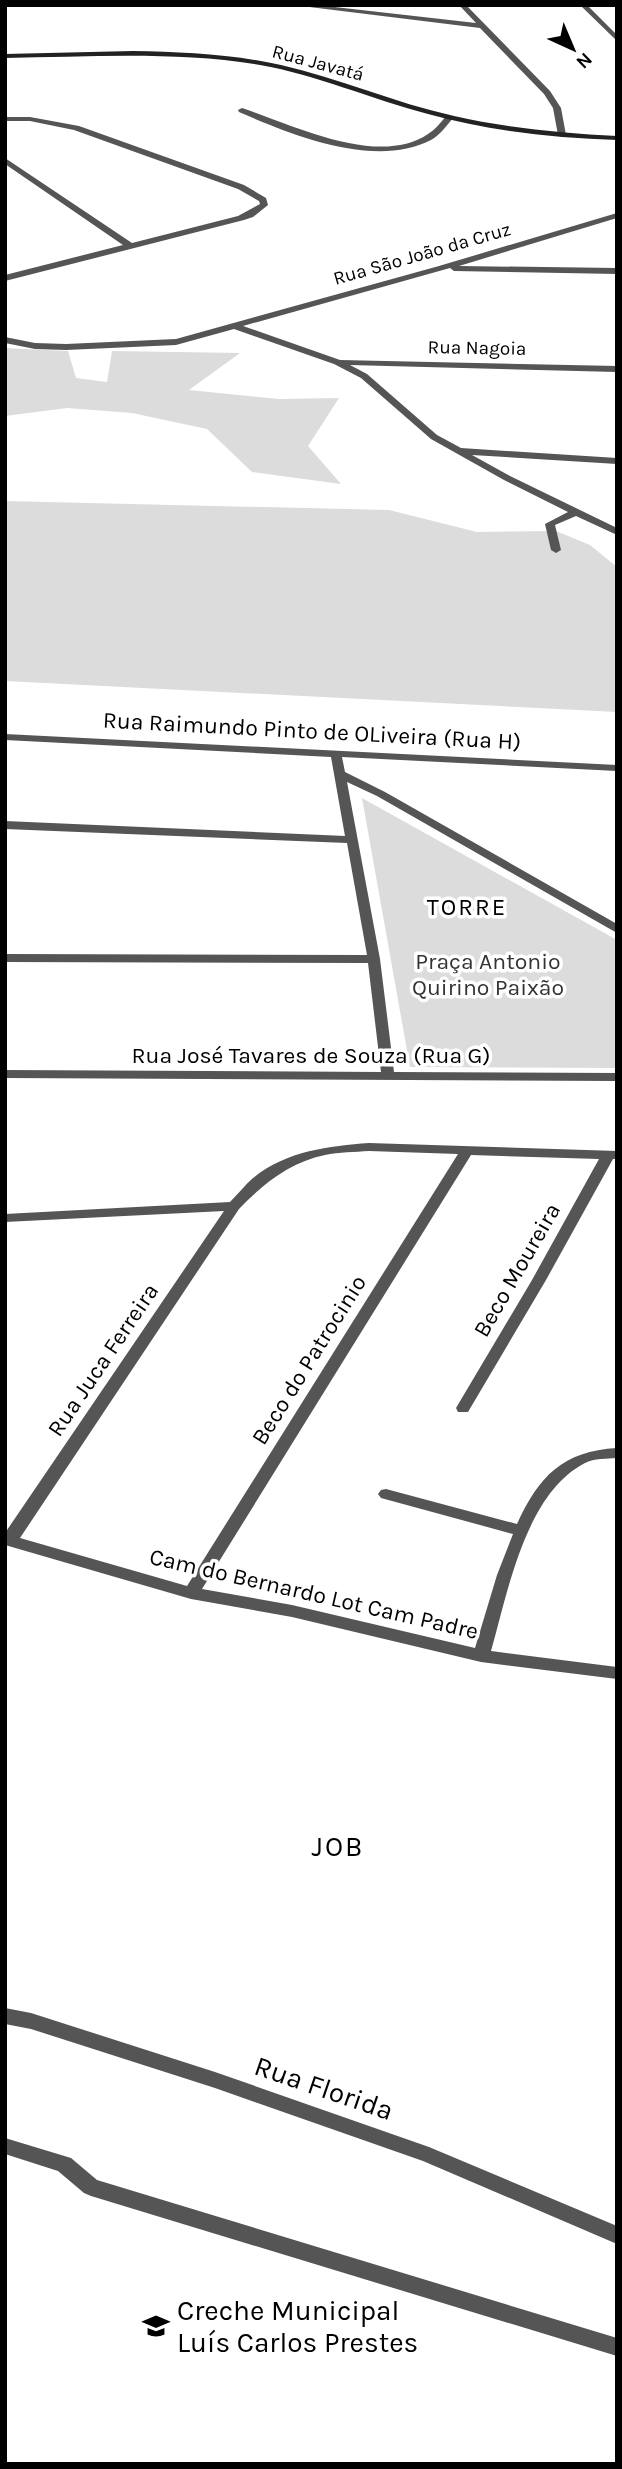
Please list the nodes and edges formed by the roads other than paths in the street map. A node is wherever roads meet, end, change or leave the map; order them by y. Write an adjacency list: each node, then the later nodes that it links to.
1 (296, 5): 4 (street)
2 (462, 5): 4 (street)
3 (583, 5): 5 (street)
4 (481, 26): 10 (street)
5 (617, 39)
6 (5, 56): 8 (street, Rua Javatá)
7 (242, 110): 8 (street)
8 (450, 117): 10 (street, Rua Javatá)
9 (5, 119): 14 (street)
10 (562, 135): 11 (street, Rua Javatá)
11 (617, 138)
12 (5, 160): 14 (street)
13 (617, 215): 15 (street, Rua São João da Cruz)
14 (130, 246): 17 (street)
15 (442, 268): 16 (street); 18 (street, Rua São João da Cruz)
16 (617, 271)
17 (5, 278)
18 (237, 327): 19 (street, Rua São João da Cruz); 20 (street)
19 (5, 340)
20 (337, 362): 21 (street, Rua Nagoia); 22 (street)
21 (617, 369)
22 (457, 451): 23 (street); 24 (street)
23 (617, 461)
24 (577, 511): 25 (street); 26 (street)
25 (617, 532)
26 (556, 550)
27 (5, 737): 28 (street, Rua Raimundo Pinto de OLiveira (Rua H))
28 (336, 754): 29 (street, Rua Raimundo Pinto de OLiveira (Rua H)); 31 (street)
29 (596, 767): 30 (street, Rua Raimundo Pinto de OLiveira (Rua H)); 32 (street)
30 (617, 768)
31 (338, 773): 34 (street); 35 (street)
32 (617, 778)
33 (5, 825): 34 (street)
34 (351, 840): 37 (street)
35 (617, 929)
36 (5, 958): 37 (street)
37 (373, 960): 39 (street)
38 (5, 1074): 39 (street, Rua José Tavares de Souza (Rua G))
39 (388, 1076): 40 (street, Rua José Tavares de Souza (Rua G))
40 (617, 1077)
41 (466, 1152): 42 (street, Rua Juca Ferreira); 43 (street, Rua Juca Ferreira); 50 (street, Beco do Patrocinio)
42 (612, 1155): 45 (street, Beco Moureira)
43 (234, 1206): 44 (street); 49 (street, Rua Juca Ferreira)
44 (5, 1218)
45 (463, 1408)
46 (617, 1453): 48 (street)
47 (386, 1494): 48 (street)
48 (522, 1531): 51 (street)
49 (7, 1540): 50 (street, Cam do Bernardo Lot Cam Padre)
50 (191, 1593): 51 (street, Cam do Bernardo Lot Cam Padre)
51 (481, 1656): 52 (street, Cam do Bernardo Lot Cam Padre)
52 (617, 1673)
53 (5, 2016): 55 (street, Rua Florida)
54 (5, 2146): 56 (street)
55 (617, 2235)
56 (617, 2347)

